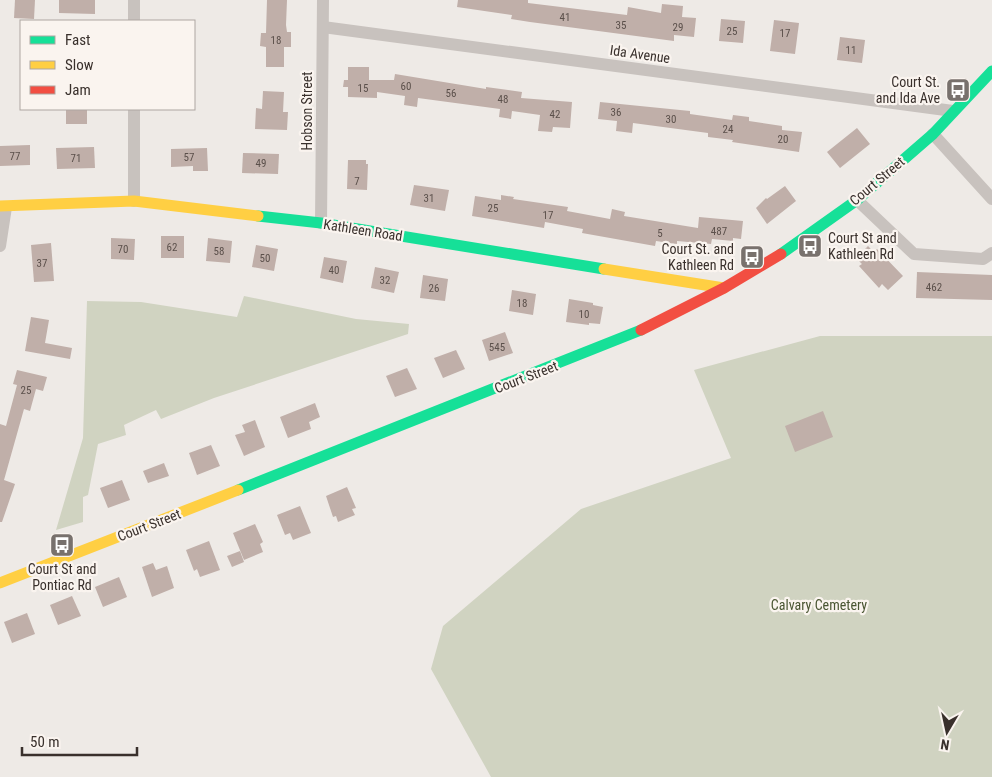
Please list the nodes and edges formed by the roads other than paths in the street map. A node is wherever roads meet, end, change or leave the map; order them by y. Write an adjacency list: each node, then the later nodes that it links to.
1 (134, 0): 3 (street)
2 (323, 0): 4 (street, Hobson Street)
3 (134, 20)
4 (323, 27): 7 (street, Ida Avenue); 13 (street, Hobson Street)
5 (992, 71): 7 (street, Court Street)
6 (134, 110): 11 (street)
7 (953, 110): 8 (street, Court Street)
8 (933, 134): 9 (street); 10 (street, Court Street)
9 (992, 199)
10 (857, 200): 15 (street); 16 (street, Court Street)
11 (134, 201): 12 (street, Kathleen Road); 13 (street, Kathleen Road)
12 (3, 206): 14 (street)
13 (321, 223): 16 (street, Kathleen Road)
14 (0, 246)
15 (992, 253)
16 (724, 288): 17 (street, Court Street)
17 (0, 583)

